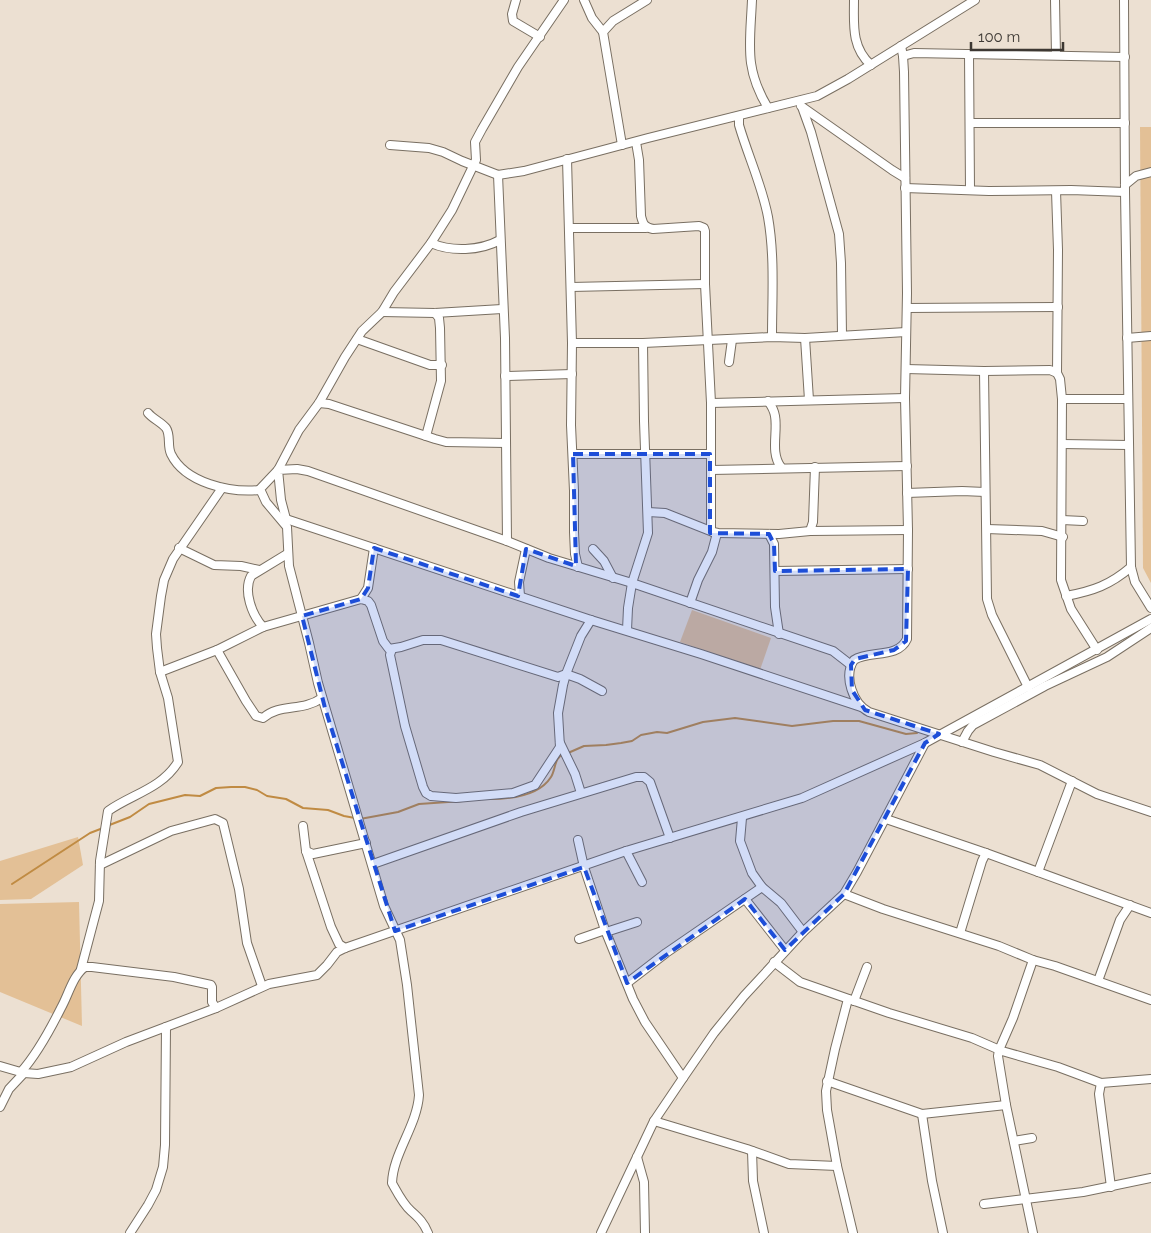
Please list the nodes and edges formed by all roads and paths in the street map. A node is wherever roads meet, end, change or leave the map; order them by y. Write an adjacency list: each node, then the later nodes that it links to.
1 (516, 0): 11 (street)
2 (564, 0): 11 (street)
3 (584, 0): 10 (street)
4 (647, 0): 10 (street)
5 (752, 0): 19 (street)
6 (854, 0): 17 (street)
7 (975, 0): 12 (street)
8 (1054, 0): 14 (street)
9 (1124, 0): 16 (street)
10 (603, 32): 25 (street)
11 (540, 37): 27 (street)
12 (901, 46): 15 (street); 17 (street)
13 (969, 54): 14 (street); 15 (street); 21 (street)
14 (1056, 55): 16 (street)
15 (904, 56): 30 (street)
16 (1125, 57): 22 (street)
17 (871, 65): 18 (street)
18 (801, 104): 19 (street); 30 (street); 47 (street)
19 (768, 108): 20 (street)
20 (739, 116): 23 (street); 49 (street)
21 (970, 123): 22 (street); 33 (street)
22 (1125, 123): 32 (street)
23 (636, 142): 25 (street); 36 (street)
24 (390, 145): 27 (street)
25 (622, 145): 26 (street)
26 (567, 159): 29 (street); 35 (street)
27 (474, 166): 29 (street); 38 (street)
28 (1151, 172): 32 (street)
29 (498, 175): 37 (street)
30 (905, 178): 31 (street)
31 (905, 188): 33 (street); 42 (street)
32 (1125, 189): 34 (street); 51 (street)
33 (970, 190): 34 (street)
34 (1056, 191): 41 (street)
35 (570, 228): 36 (street); 40 (street)
36 (646, 228): 39 (street)
37 (500, 240): 38 (street); 43 (street)
38 (431, 243): 44 (street)
39 (704, 284): 40 (street); 54 (street)
40 (571, 287): 55 (street)
41 (1058, 306): 42 (street); 61 (street)
42 (906, 308): 46 (street)
43 (502, 309): 45 (street); 63 (street)
44 (382, 312): 45 (street); 52 (street)
45 (435, 313): 58 (street)
46 (906, 332): 47 (street); 59 (street)
47 (842, 335): 50 (street)
48 (1151, 336): 51 (street)
49 (772, 338): 50 (street); 53 (street)
50 (805, 338): 67 (street)
51 (1127, 338): 66 (street)
52 (357, 339): 58 (street); 69 (street)
53 (732, 340): 54 (street); 57 (street)
54 (708, 341): 56 (street); 70 (street)
55 (572, 343): 56 (street); 62 (street)
56 (643, 343): 78 (street)
57 (729, 362)
58 (442, 365): 72 (street)
59 (906, 369): 60 (street); 64 (street)
60 (984, 371): 61 (street); 86 (street)
61 (1057, 373): 65 (street)
62 (572, 374): 63 (street); 76 (street)
63 (505, 376): 73 (street)
64 (906, 398): 67 (street); 79 (street)
65 (1062, 399): 66 (street); 74 (street)
66 (1127, 399): 75 (street)
67 (809, 400): 68 (street)
68 (768, 401): 70 (street); 80 (street)
69 (319, 403): 72 (street); 82 (street)
70 (711, 403): 77 (street)
71 (148, 413): 84 (street)
72 (426, 436): 73 (street)
73 (506, 443): 101 (street)
74 (1062, 444): 75 (street); 90 (street)
75 (1128, 445): 109 (street)
76 (573, 454): 78 (street); 108 (street)
77 (710, 454): 78 (street); 83 (street)
78 (645, 455): 88 (street)
79 (907, 466): 81 (street); 87 (street)
80 (781, 467): 81 (street); 83 (street)
81 (815, 467): 96 (street)
82 (278, 470): 85 (street); 89 (street); 101 (street)
83 (711, 470): 95 (street)
84 (222, 488): 85 (street); 103 (street)
85 (260, 490): 89 (street)
86 (985, 492): 87 (street); 93 (street)
87 (907, 493): 94 (street)
88 (648, 512): 95 (street); 116 (street)
89 (282, 518): 92 (street); 97 (street)
90 (1062, 520): 91 (street); 100 (street)
91 (1083, 521)
92 (298, 523): 97 (street); 104 (street)
93 (987, 529): 100 (street); 135 (street)
94 (908, 530): 96 (street); 111 (street)
95 (715, 532): 98 (street); 120 (street)
96 (810, 532): 99 (street)
97 (288, 534): 107 (street)
98 (769, 534): 99 (street); 102 (street)
99 (779, 534): 102 (street)
100 (1063, 537): 118 (street)
101 (507, 540): 105 (street)
102 (774, 544): 112 (street)
103 (179, 548): 110 (street); 133 (street)
104 (374, 548): 117 (street); 119 (street)
105 (526, 548): 108 (street); 117 (street)
106 (593, 549): 114 (street)
107 (288, 554): 110 (street); 122 (street)
108 (578, 567): 114 (street)
109 (1131, 567): 113 (street); 115 (street)
110 (260, 570): 125 (street)
111 (908, 570): 112 (street); 132 (street)
112 (775, 571): 128 (street)
113 (1122, 574): 115 (street); 118 (street)
114 (613, 578): 116 (street)
115 (1135, 582): 121 (street)
116 (632, 583): 120 (street); 127 (street)
117 (520, 596): 124 (street)
118 (1066, 596): 131 (street)
119 (361, 599): 122 (street); 129 (street)
120 (690, 603): 128 (street)
121 (1151, 608)
122 (302, 616): 125 (street); 137 (street)
123 (1151, 619): 131 (street)
124 (591, 620): 127 (street); 134 (street)
125 (263, 627): 130 (street)
126 (1151, 628): 141 (street)
127 (627, 630): 138 (street)
128 (779, 634): 132 (street)
129 (392, 649): 134 (street); 142 (street)
130 (217, 650): 133 (street); 137 (street)
131 (1097, 650): 135 (street)
132 (851, 665): 138 (street)
133 (160, 672): 155 (street)
134 (566, 674): 136 (street); 142 (street)
135 (1028, 687): 139 (street)
136 (602, 691)
137 (322, 698): 151 (street)
138 (861, 707): 139 (street)
139 (939, 734): 140 (street); 141 (street)
140 (925, 742): 146 (street); 147 (street)
141 (962, 742): 143 (street)
142 (560, 743): 144 (street)
143 (1072, 781): 145 (street); 158 (street)
144 (581, 793): 149 (street); 156 (street)
145 (1151, 812)
146 (742, 818): 149 (street); 160 (street)
147 (886, 819): 154 (street); 161 (street)
148 (303, 826): 152 (street)
149 (670, 838): 153 (street)
150 (578, 840): 157 (street)
151 (366, 843): 152 (street); 156 (street)
152 (306, 851): 171 (street)
153 (626, 851): 157 (street); 159 (street)
154 (986, 853): 158 (street); 169 (street)
155 (100, 864): 176 (street); 179 (street)
156 (373, 864): 166 (street)
157 (584, 867): 166 (street); 167 (street)
158 (1038, 872): 163 (street)
159 (642, 882)
160 (762, 887): 162 (street); 168 (street)
161 (844, 894): 168 (street); 169 (street)
162 (745, 899): 172 (street); 178 (street)
163 (1130, 905): 164 (street); 177 (street)
164 (1151, 913)
165 (637, 922): 167 (street)
166 (395, 931): 171 (street); 205 (street)
167 (605, 931): 170 (street); 178 (street)
168 (803, 932): 172 (street)
169 (960, 934): 173 (street)
170 (579, 939)
171 (345, 948): 179 (street)
172 (785, 950): 174 (street)
173 (1033, 960): 177 (street); 184 (street)
174 (774, 962): 180 (street); 187 (street)
175 (867, 967): 180 (street)
176 (82, 969): 182 (street); 186 (street)
177 (1098, 981): 181 (street)
178 (626, 982): 187 (street)
179 (262, 986): 182 (street)
180 (851, 1000): 184 (street); 189 (street)
181 (1151, 1000)
182 (216, 1008): 183 (street)
183 (166, 1027): 186 (street); 204 (street)
184 (999, 1050): 190 (street); 191 (street)
185 (0, 1066): 186 (street)
186 (22, 1073): 192 (street)
187 (683, 1078): 194 (street)
188 (1151, 1079): 190 (street)
189 (827, 1080): 193 (street); 199 (street)
190 (1101, 1083): 201 (street)
191 (1006, 1105): 193 (street); 196 (street)
192 (0, 1107)
193 (922, 1114): 210 (street)
194 (654, 1121): 197 (street); 198 (street)
195 (1032, 1138): 196 (street)
196 (1014, 1141): 202 (street)
197 (752, 1151): 199 (street); 208 (street)
198 (637, 1157): 206 (street); 207 (street)
199 (837, 1166): 209 (street)
200 (1151, 1178): 201 (street)
201 (1111, 1187): 202 (street)
202 (1027, 1199): 203 (street); 211 (street)
203 (984, 1204)
204 (130, 1233)
205 (428, 1233)
206 (601, 1233)
207 (645, 1233)
208 (764, 1233)
209 (852, 1233)
210 (943, 1233)
211 (1033, 1233)

